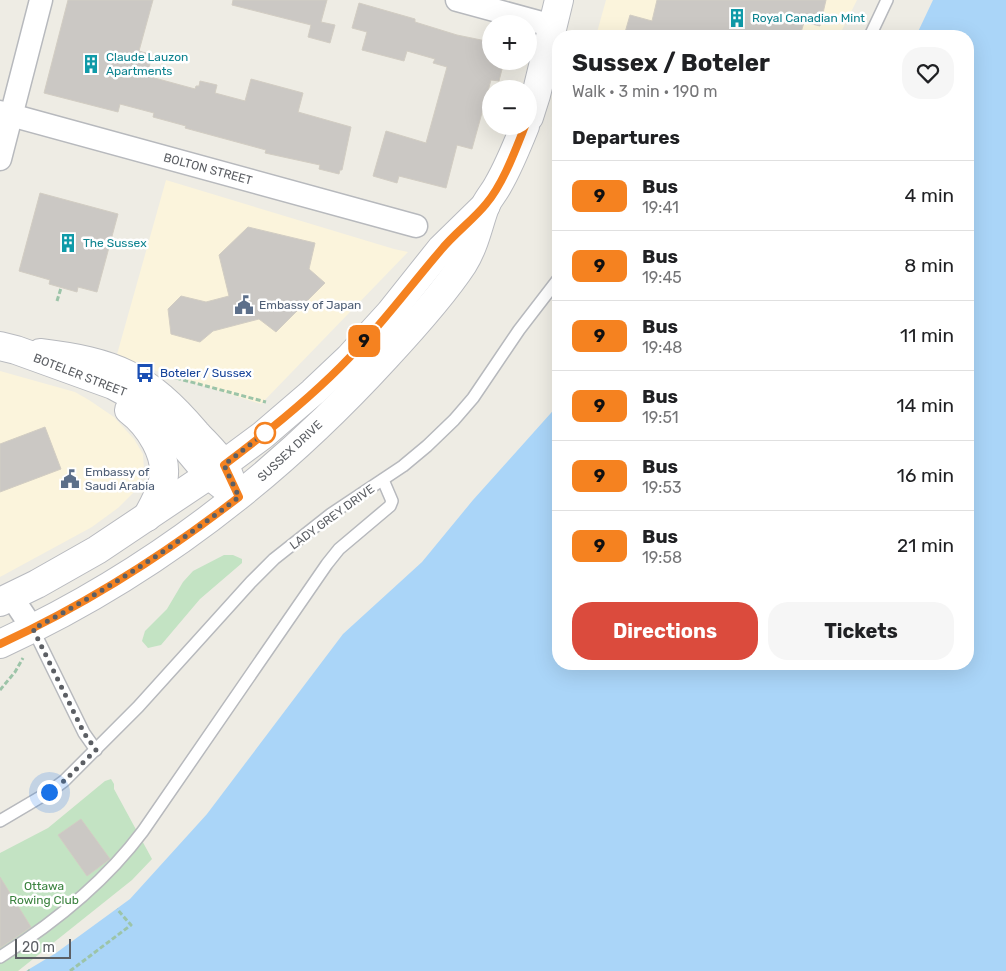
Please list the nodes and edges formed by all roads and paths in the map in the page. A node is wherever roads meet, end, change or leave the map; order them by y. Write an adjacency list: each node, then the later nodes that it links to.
1 (41, 0): 8 (street)
2 (457, 0): 5 (street)
3 (559, 0): 5 (main road)
4 (886, 0): 6 (lane)
5 (553, 26): 7 (main road)
6 (873, 30)
7 (537, 87)
8 (6, 114): 10 (street); 12 (street, BOLTON STREET)
9 (521, 135): 11 (main road, SUSSEX DRIVE)
10 (0, 159)
11 (487, 204): 20 (main road, SUSSEX DRIVE); 22 (main road, SUSSEX DRIVE)
12 (416, 226)
13 (552, 287): 21 (lane, LADY GREY DRIVE)
14 (61, 288): 15 (path)
15 (58, 301)
16 (8, 348): 17 (main road, BOTELER STREET); 20 (main road, BOTELER STREET)
17 (70, 370): 20 (main road, BOTELER STREET); 23 (main road)
18 (167, 376): 19 (path)
19 (269, 403)
20 (216, 470): 22 (main road, BOTELER STREET); 23 (main road, SUSSEX DRIVE)
21 (383, 480): 29 (lane, LADY GREY DRIVE); 32 (lane)
22 (239, 497): 25 (main road, SUSSEX DRIVE)
23 (146, 518): 24 (main road, SUSSEX DRIVE)
24 (6, 599): 25 (street)
25 (33, 629): 26 (main road, SUSSEX DRIVE); 29 (lane)
26 (0, 644)
27 (24, 658): 28 (path)
28 (0, 690)
29 (96, 750): 30 (lane, LADY GREY DRIVE)
30 (0, 821)
31 (117, 908): 33 (path)
32 (0, 957)
33 (70, 971)

